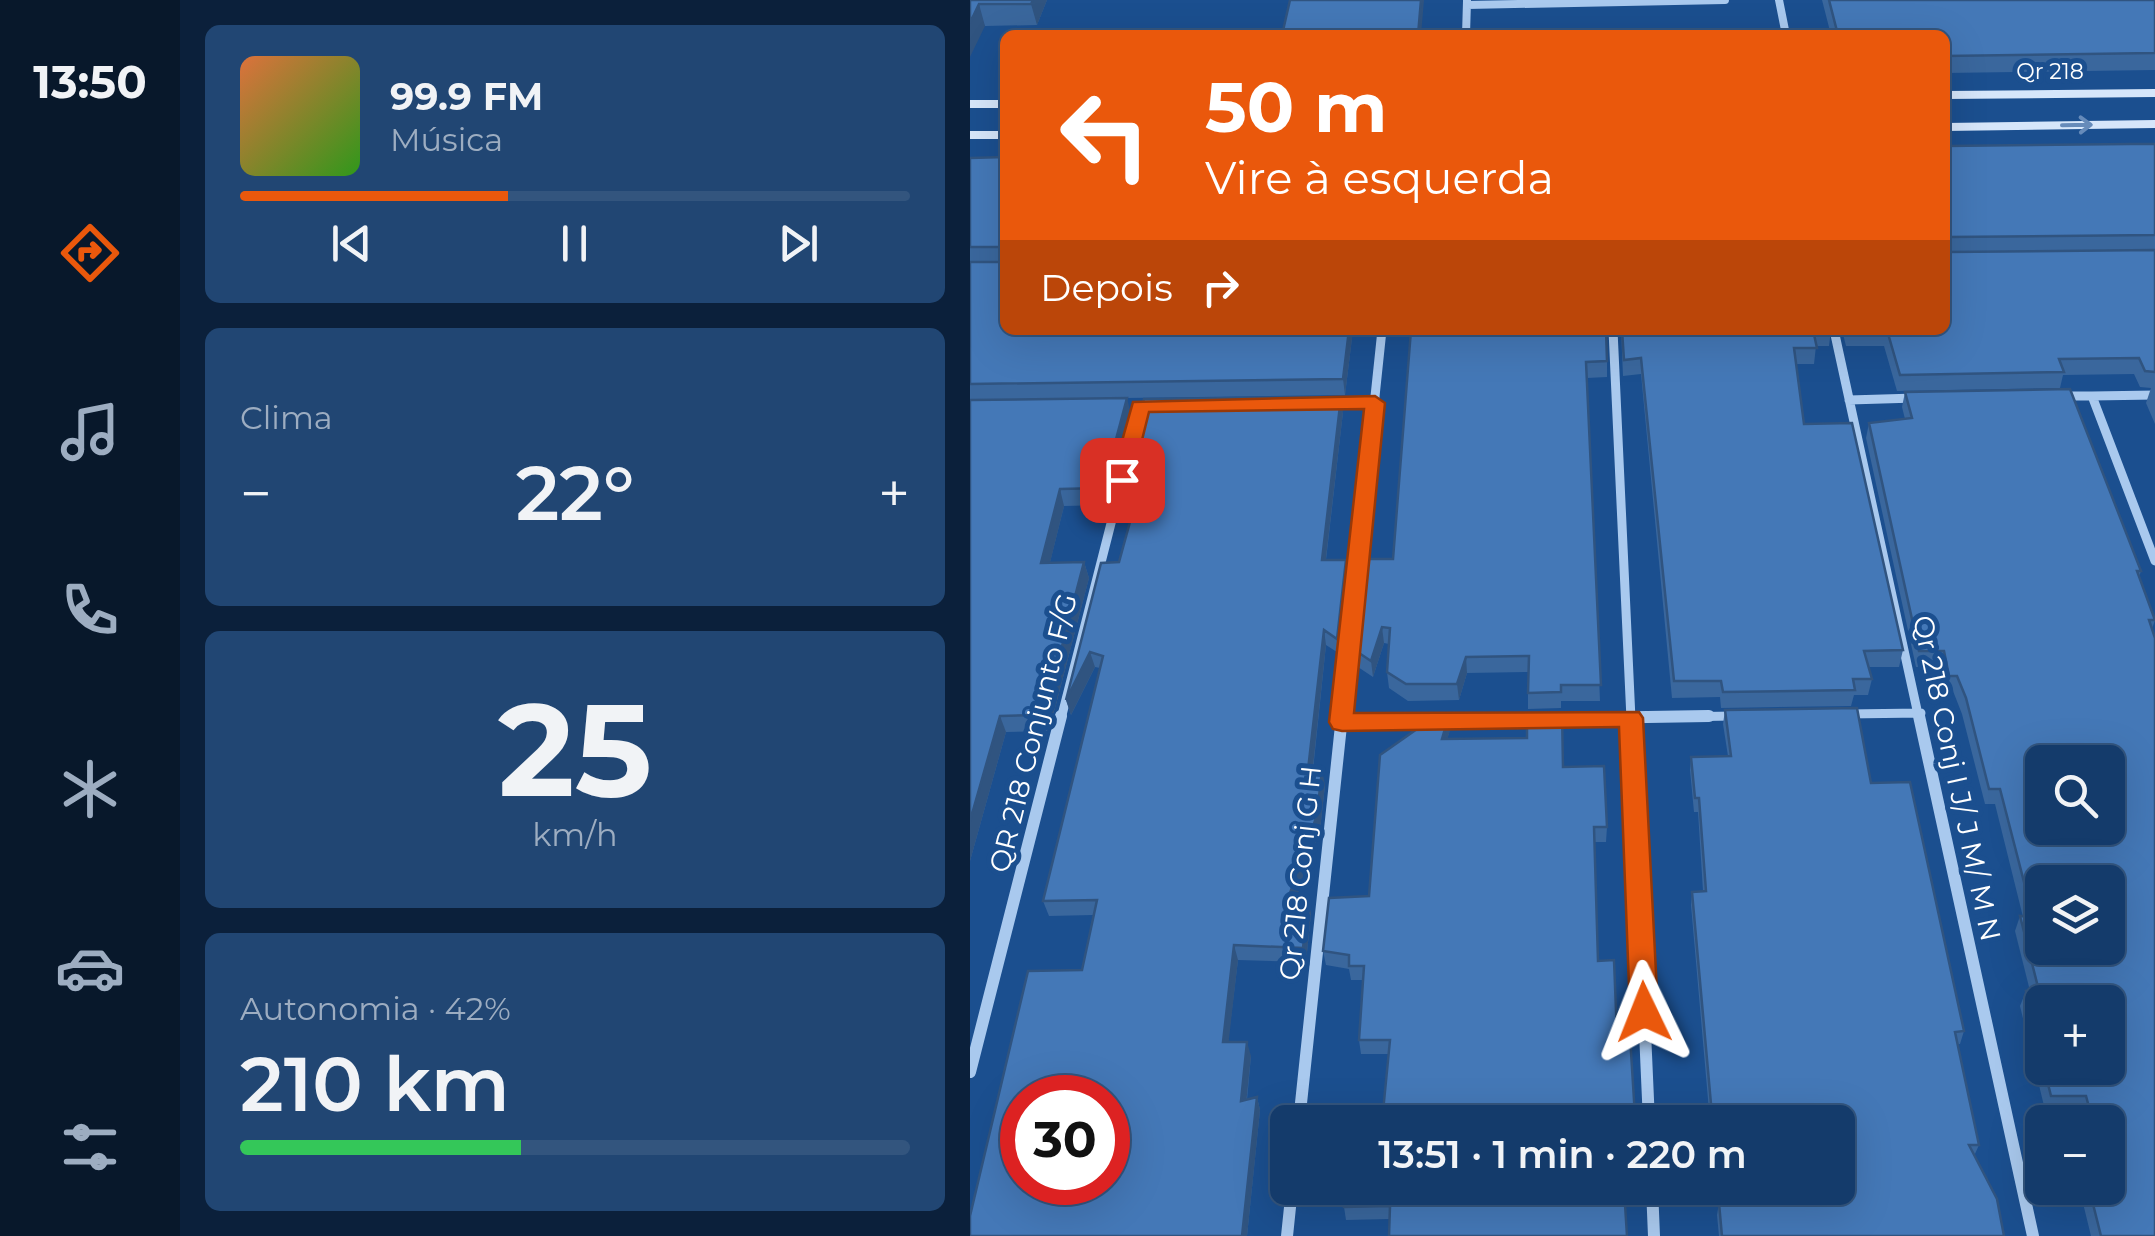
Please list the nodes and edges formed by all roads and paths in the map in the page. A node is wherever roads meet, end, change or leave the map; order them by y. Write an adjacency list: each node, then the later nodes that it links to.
1 (1724, 0): 3 (street)
2 (1779, 0): 5 (street)
3 (1467, 2): 4 (street)
4 (1466, 30)
5 (1785, 30)
6 (2147, 93): 7 (main road, Qr 218); 11 (main road)
7 (1950, 95)
8 (970, 104): 9 (main road)
9 (1000, 104)
10 (2155, 124): 11 (main road, one-way to 10)
11 (2025, 126): 12 (main road)
12 (1950, 127)
13 (1000, 134): 14 (main road)
14 (970, 135)
15 (1382, 335): 23 (street, Qr 218 Conj G H)
16 (1613, 335): 32 (street)
17 (1835, 335): 22 (street, Qr 218 Conj I J/ J M/ M N)
18 (2155, 395): 20 (street)
19 (2055, 396): 20 (street)
20 (2092, 396): 28 (street)
21 (1924, 398): 22 (street)
22 (1849, 400): 29 (street, Qr 218 Conj I J/ J M/ M N)
23 (1375, 403): 24 (street); 33 (street, Qr 218 Conj G H)
24 (1316, 404)
25 (1122, 406): 26 (street)
26 (1140, 406): 27 (street); 34 (street, QR 218 Conjunto F/G)
27 (1160, 406)
28 (2155, 561)
29 (1920, 713): 30 (street); 41 (street, Qr 218 Conj I J/ J M/ M N)
30 (1824, 715)
31 (1746, 716): 32 (street)
32 (1630, 718): 33 (street); 36 (street)
33 (1342, 722): 35 (street, Qr 218 Conj G H)
34 (970, 1072)
35 (1301, 1105)
36 (1648, 1105)
37 (1290, 1205): 39 (street)
38 (1653, 1205): 40 (street)
39 (1287, 1236)
40 (1654, 1236)
41 (2033, 1236)

